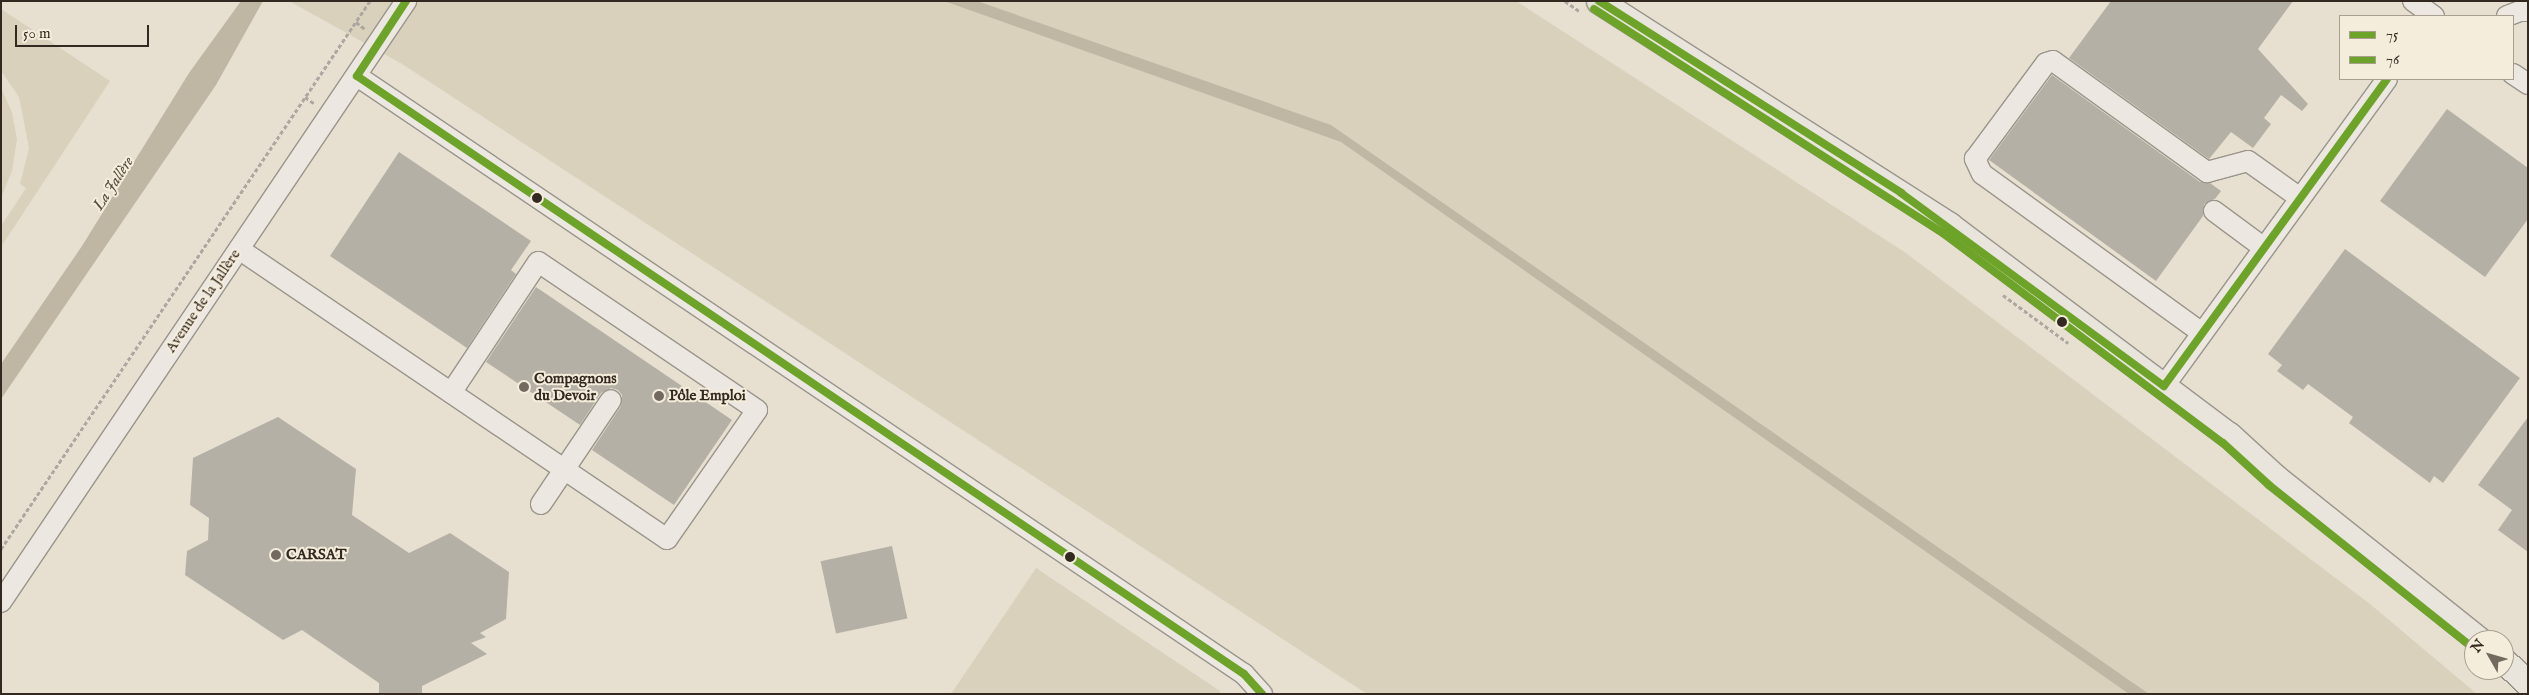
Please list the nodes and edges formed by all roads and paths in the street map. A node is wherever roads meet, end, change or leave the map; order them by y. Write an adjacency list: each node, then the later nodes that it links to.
1 (370, 1): 25 (path)
2 (406, 1): 10 (street, Avenue de la Jallère)
3 (1565, 1): 5 (path)
4 (2413, 1): 7 (street)
5 (1594, 9): 20 (main road)
6 (2528, 11): 8 (street)
7 (2435, 12)
8 (2509, 15)
9 (2514, 75): 12 (street)
10 (357, 76): 16 (street, Avenue de la Jallère); 30 (street)
11 (2385, 80): 13 (street)
12 (2528, 84)
13 (2300, 198): 15 (street); 18 (street)
14 (2214, 211): 15 (street)
15 (2264, 248): 18 (street)
16 (239, 249): 21 (street); 26 (street, Avenue de la Jallère)
17 (2000, 292): 19 (path)
18 (2202, 333): 20 (street)
19 (2074, 346)
20 (2164, 386): 27 (main road)
21 (451, 392): 23 (street); 23 (street)
22 (611, 400): 23 (street)
23 (564, 469): 24 (street)
24 (541, 504)
25 (1, 549)
26 (1, 602)
27 (2466, 630)
28 (2514, 670): 29 (main road)
29 (2528, 683)
30 (1262, 694)

